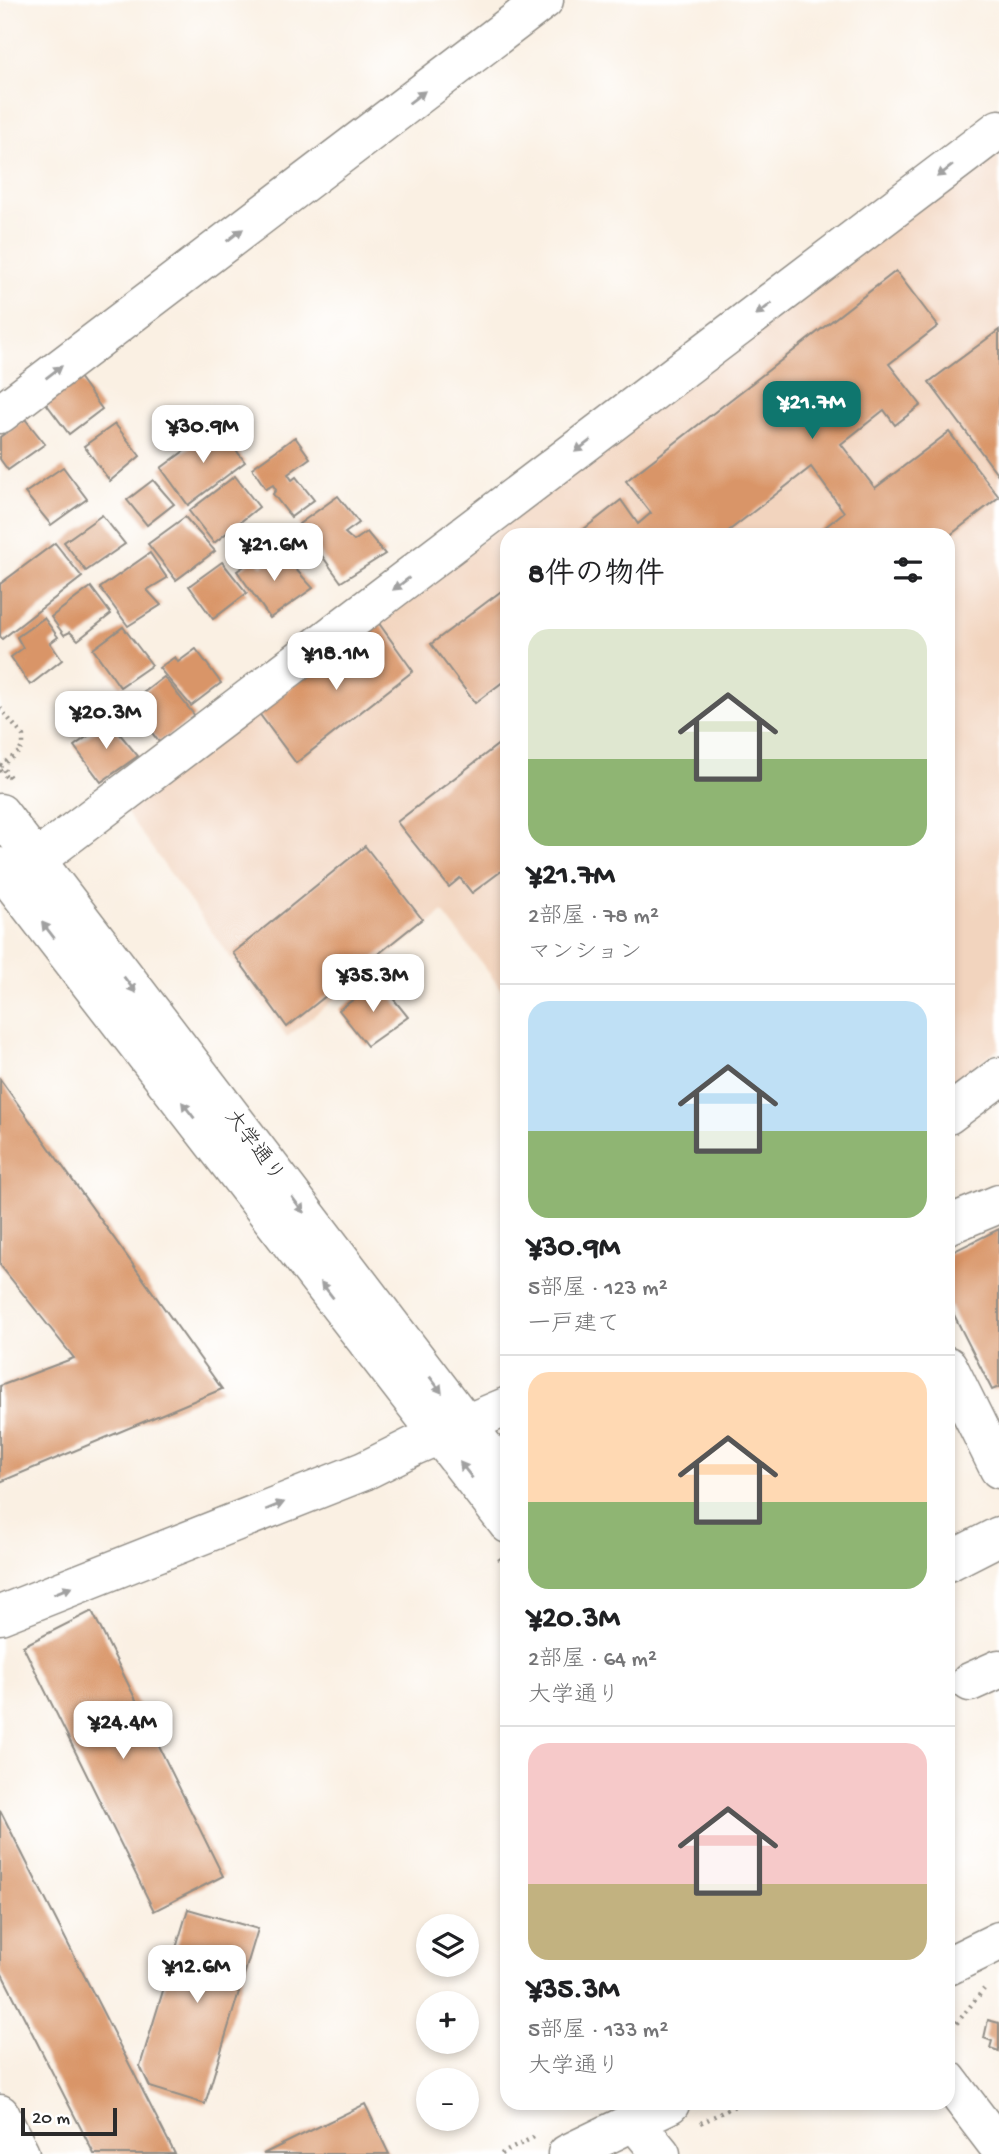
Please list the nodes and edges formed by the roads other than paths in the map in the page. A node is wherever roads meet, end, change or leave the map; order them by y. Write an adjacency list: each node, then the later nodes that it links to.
1 (544, 0): 3 (street, one-way to 1)
2 (999, 130): 5 (street, one-way to 5)
3 (0, 414)
4 (8, 799): 5 (street, 大学通り)
5 (11, 874): 12 (street, 大学通り)
6 (999, 1077): 7 (street)
7 (955, 1110)
8 (999, 1204): 9 (street)
9 (955, 1222)
10 (955, 1383): 13 (street)
11 (500, 1409): 12 (street)
12 (452, 1429): 14 (street, 大学通り); 15 (street, 大学通り, one-way to 12); 18 (street, one-way to 12)
13 (994, 1444)
14 (500, 1472)
15 (500, 1510)
16 (999, 1536): 17 (street)
17 (955, 1558)
18 (0, 1615)
19 (999, 1941): 20 (street)
20 (955, 1963)
21 (955, 2089): 25 (street)
22 (683, 2115): 24 (street)
23 (1, 2117): 26 (street)
24 (634, 2121): 27 (street); 28 (street)
25 (999, 2147)
26 (20, 2154)
27 (567, 2154)
28 (661, 2154)

